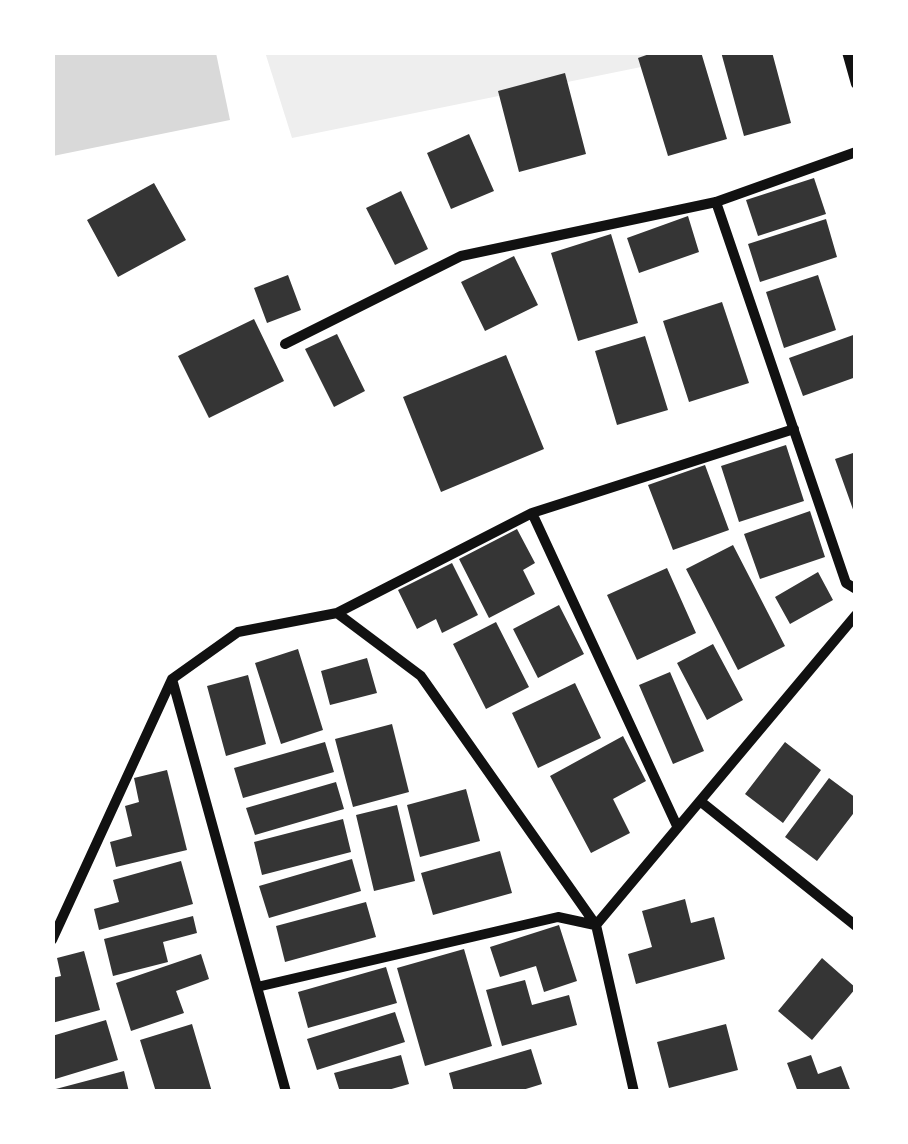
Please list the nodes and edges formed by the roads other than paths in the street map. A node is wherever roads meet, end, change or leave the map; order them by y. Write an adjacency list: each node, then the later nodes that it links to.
1 (848, 52): 2 (street)
2 (856, 84)
3 (856, 152): 4 (street)
4 (716, 202): 5 (street); 6 (street)
5 (284, 344)
6 (794, 428): 7 (street); 8 (street)
7 (532, 513): 9 (street); 13 (street)
8 (856, 589)
9 (337, 613): 11 (street); 14 (street)
10 (856, 615): 12 (street)
11 (172, 679): 16 (street); 17 (street)
12 (700, 800): 13 (street); 15 (street)
13 (677, 826): 14 (street)
14 (596, 925): 17 (street); 19 (street)
15 (856, 926)
16 (52, 940)
17 (258, 987): 18 (street)
18 (286, 1092)
19 (634, 1092)

